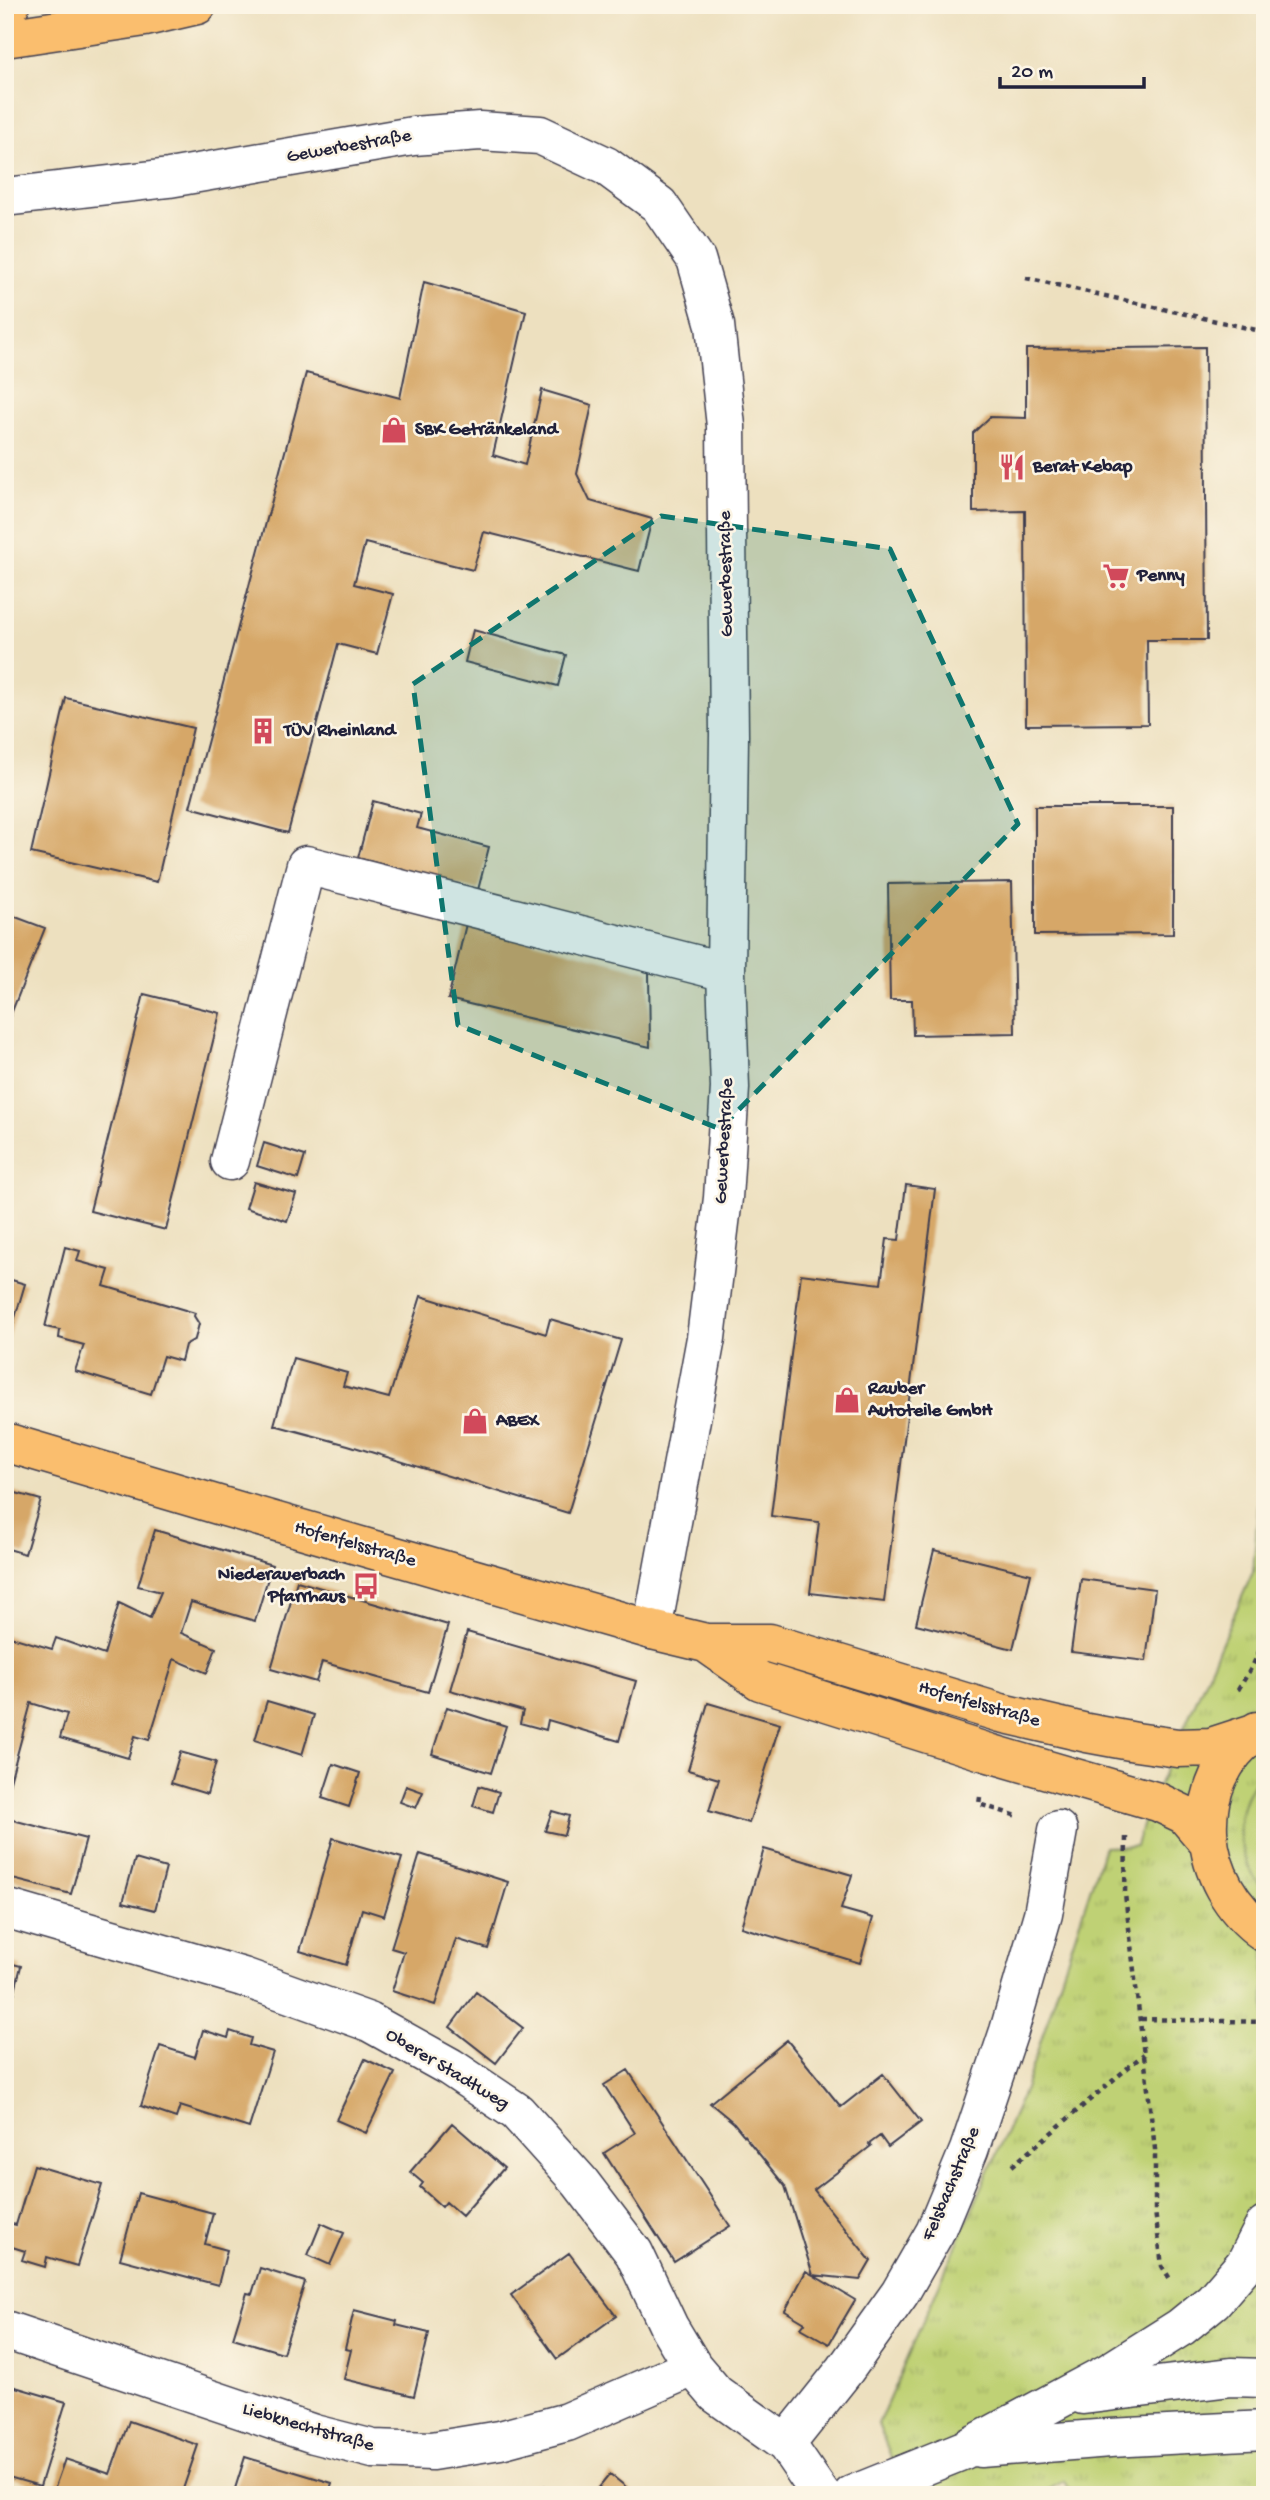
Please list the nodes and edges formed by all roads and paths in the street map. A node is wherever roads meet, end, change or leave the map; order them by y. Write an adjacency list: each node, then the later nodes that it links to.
1 (197, 5): 2 (main road)
2 (5, 38)
3 (5, 197): 6 (street, Gewerbestraße)
4 (1026, 278): 5 (path)
5 (1265, 332)
6 (726, 972): 7 (street); 9 (street, Gewerbestraße)
7 (230, 1161)
8 (5, 1442): 9 (main road, Hofenfelsstraße)
9 (652, 1630): 11 (main road, Hofenfelsstraße)
10 (1265, 1638): 12 (path)
11 (706, 1643): 13 (main road, Hofenfelsstraße); 14 (main road, Hofenfelsstraße)
12 (1231, 1701)
13 (1259, 1730): 16 (main road)
14 (1128, 1793): 16 (main road, Hofenfelsstraße); 19 (path)
15 (1058, 1830): 30 (street, Felsbachstraße)
16 (1208, 1842): 18 (main road)
17 (5, 1908): 26 (street, Oberer Stadtweg)
18 (1264, 1934)
19 (1141, 2019): 20 (path); 21 (path)
20 (1265, 2022)
21 (1145, 2053): 22 (path); 24 (path)
22 (1009, 2169)
23 (1265, 2225): 24 (street)
24 (1203, 2309): 28 (street)
25 (5, 2330): 26 (street, Liebknechtstraße)
26 (693, 2367): 30 (street, Oberer Stadtweg)
27 (1265, 2378): 28 (street)
28 (1060, 2398): 31 (street)
29 (1265, 2430): 31 (street)
30 (786, 2444): 32 (street)
31 (964, 2450): 33 (street)
32 (821, 2495)
33 (852, 2495)

